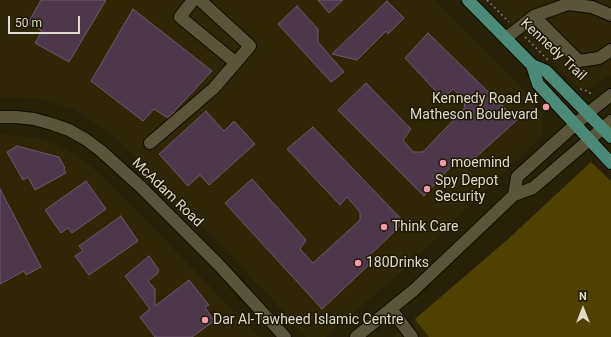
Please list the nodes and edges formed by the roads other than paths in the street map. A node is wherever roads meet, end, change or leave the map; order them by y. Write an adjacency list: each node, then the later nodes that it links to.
1 (193, 0): 11 (street)
2 (200, 0): 11 (street)
3 (468, 0): 9 (main road)
4 (603, 0): 6 (street)
5 (570, 2): 6 (street); 8 (street)
6 (592, 7): 7 (street)
7 (611, 15)
8 (534, 16): 9 (street); 10 (street)
9 (506, 38): 12 (main road)
10 (611, 50)
11 (236, 63): 20 (street)
12 (532, 65): 14 (main road); 16 (main road)
13 (611, 95): 14 (street)
14 (588, 113): 16 (street); 17 (main road)
15 (0, 117): 24 (street, McAdam Road)
16 (576, 125): 19 (main road); 22 (street)
17 (607, 125): 18 (main road); 19 (street)
18 (611, 137)
19 (589, 140): 21 (main road); 22 (street)
20 (150, 143)
21 (611, 163)
22 (514, 195): 23 (street)
23 (391, 309): 25 (street); 26 (street)
24 (285, 337)
25 (356, 337)
26 (412, 337)

